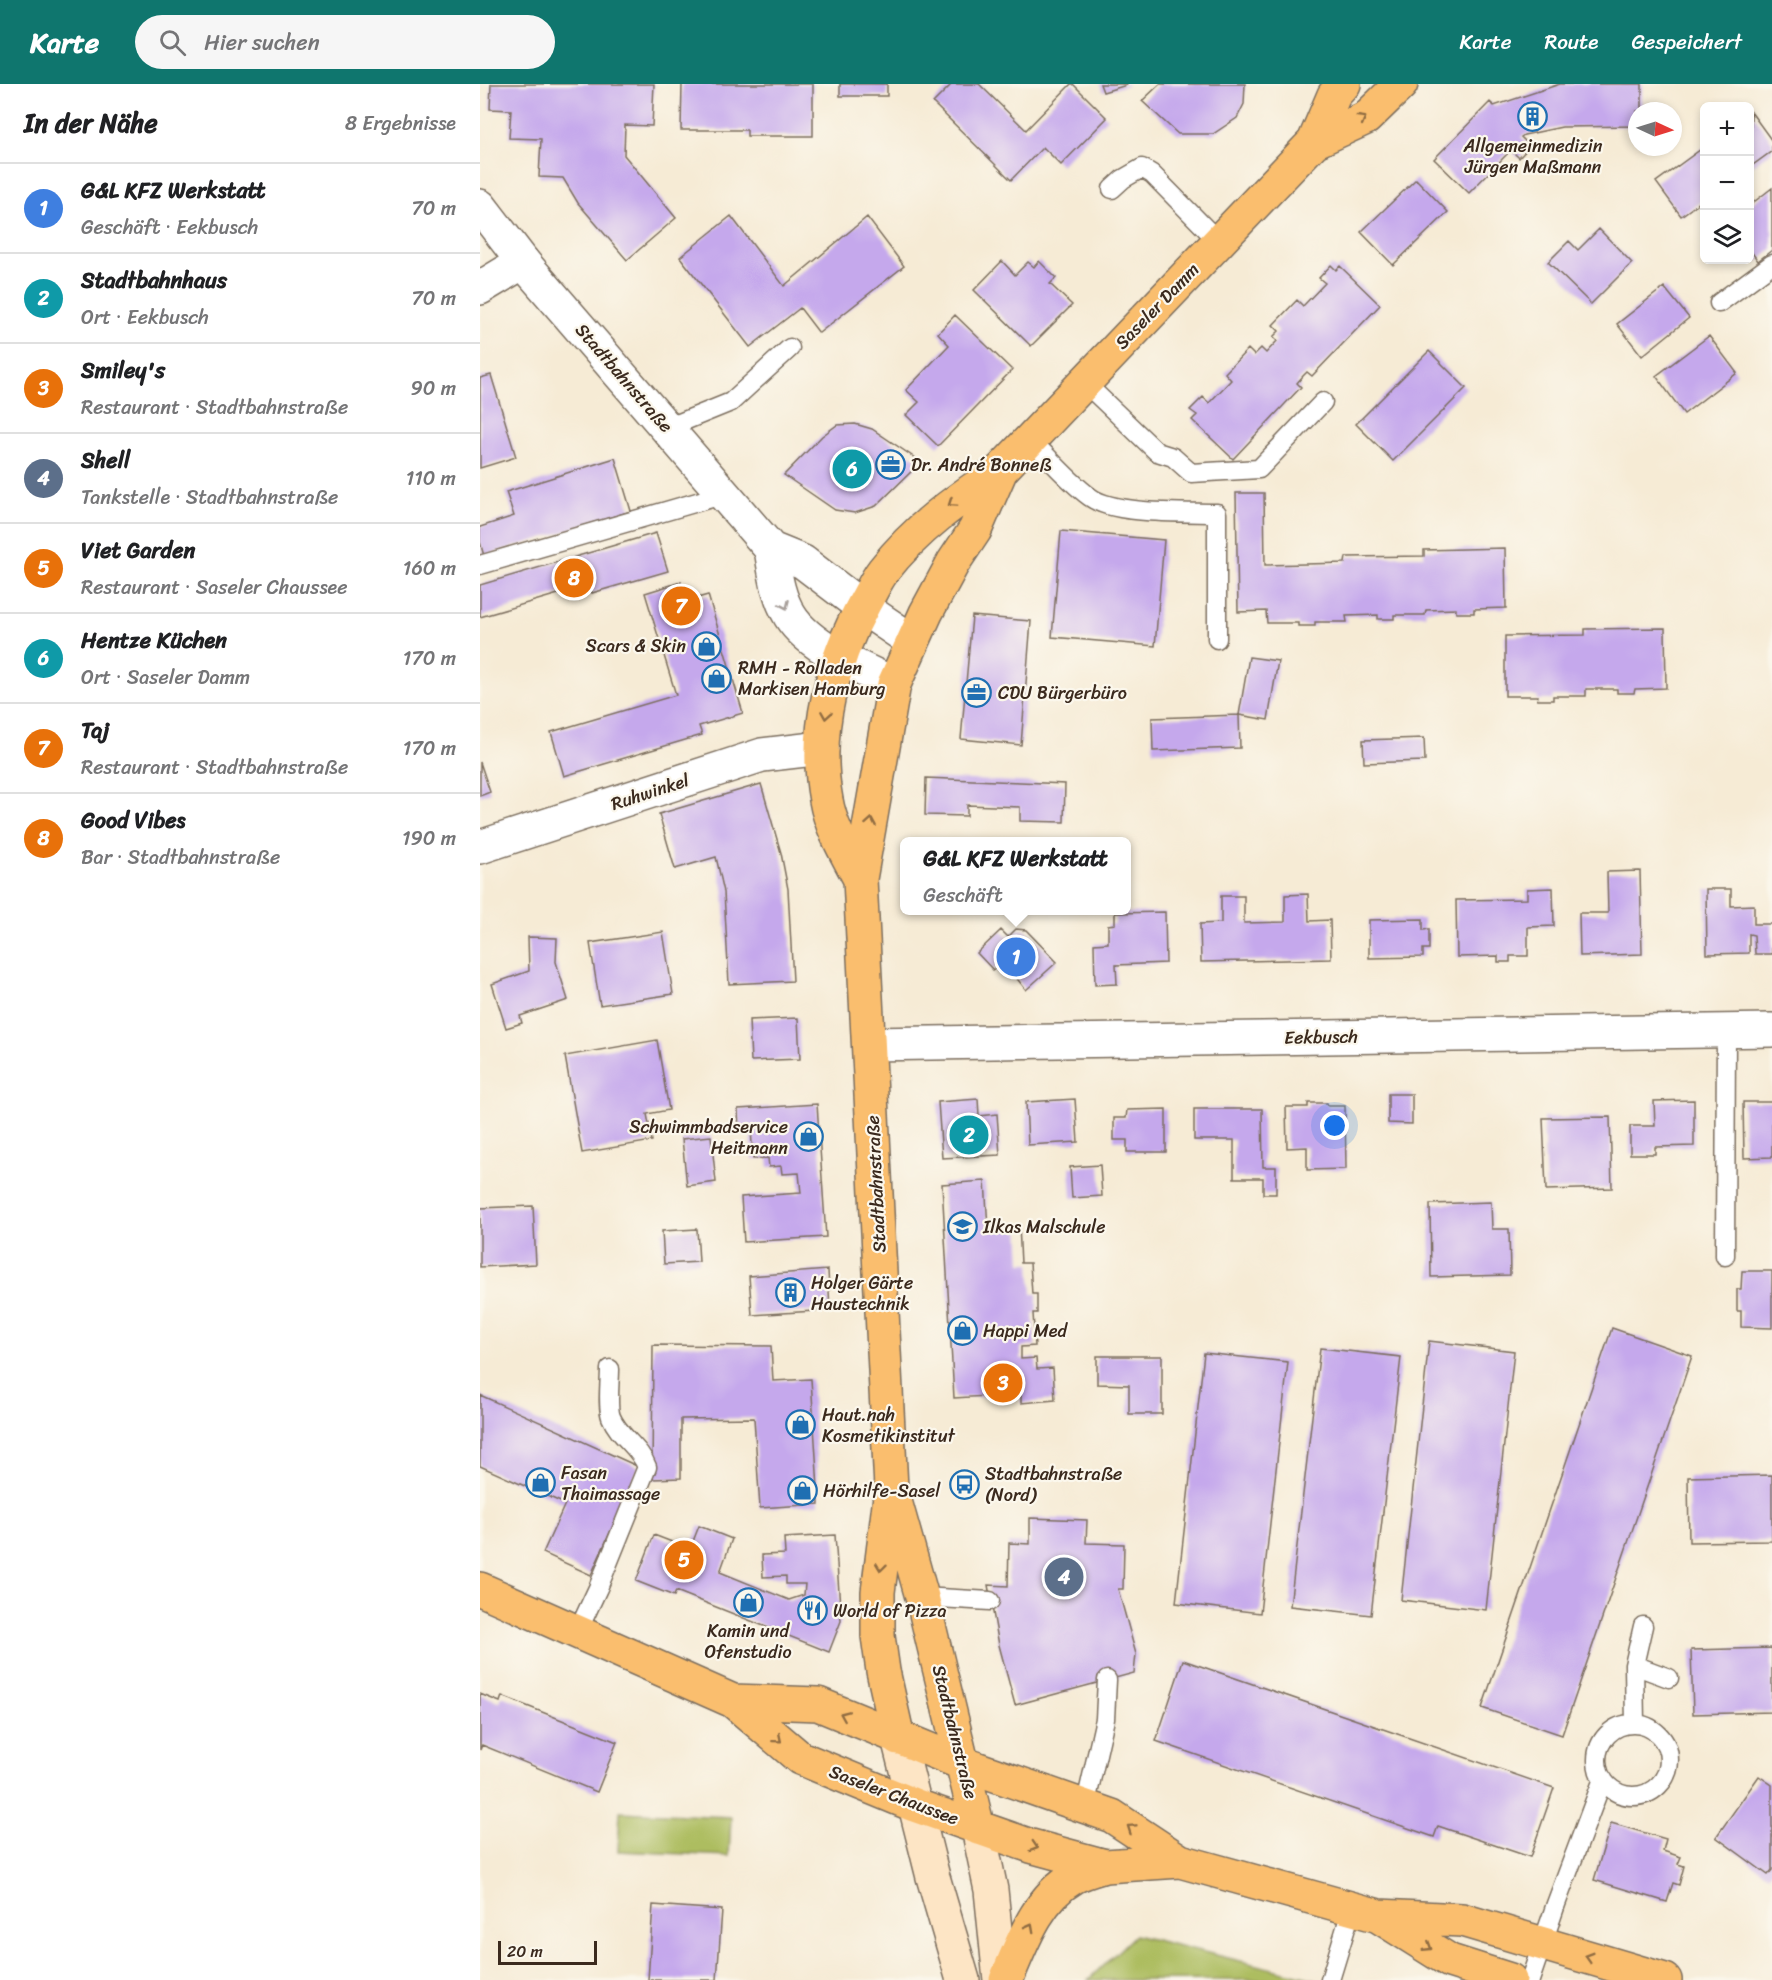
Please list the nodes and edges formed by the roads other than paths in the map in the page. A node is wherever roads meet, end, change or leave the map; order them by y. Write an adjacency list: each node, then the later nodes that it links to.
1 (1344, 84): 3 (main road, Saseler Damm)
2 (1401, 84): 3 (main road, Saseler Damm, one-way to 2)
3 (1314, 142): 6 (main road, Saseler Damm)
4 (1112, 189): 6 (lane)
5 (480, 206): 7 (street, Stadtbahnstraße)
6 (1219, 242): 12 (main road, Saseler Damm)
7 (523, 262): 9 (street); 14 (street, Stadtbahnstraße)
8 (1772, 264): 10 (lane)
9 (480, 288)
10 (1719, 303)
11 (790, 348): 14 (lane)
12 (1084, 382): 13 (lane); 15 (main road, Saseler Damm)
13 (1323, 402)
14 (668, 428): 17 (street, Stadtbahnstraße)
15 (1030, 439): 16 (main road, Saseler Damm); 21 (lane)
16 (1001, 470): 20 (main road, Saseler Damm, one-way to 20); 22 (main road, Saseler Damm)
17 (724, 494): 18 (street, Stadtbahnstraße); 19 (lane)
18 (771, 549): 20 (street, Stadtbahnstraße); 23 (street, one-way to 23)
19 (480, 565)
20 (862, 607): 22 (street, Stadtbahnstraße); 23 (main road, Saseler Damm)
21 (1217, 639)
22 (912, 641): 24 (main road, Saseler Damm)
23 (840, 658): 24 (street); 25 (main road, Stadtbahnstraße, one-way to 25)
24 (894, 684): 27 (main road, Stadtbahnstraße, one-way to 24)
25 (822, 748): 26 (street, Ruhwinkel); 27 (main road, Stadtbahnstraße)
26 (480, 847)
27 (860, 879): 30 (main road, Stadtbahnstraße)
28 (1772, 1030): 29 (street, Eekbusch)
29 (1726, 1031): 30 (street, Eekbusch); 31 (lane)
30 (869, 1044): 33 (main road, Stadtbahnstraße)
31 (1725, 1256)
32 (610, 1369): 38 (lane)
33 (891, 1488): 35 (main road, Stadtbahnstraße); 44 (main road, Stadtbahnstraße, one-way to 44)
34 (480, 1588): 38 (main road, Saseler Chaussee)
35 (922, 1597): 36 (lane); 45 (main road, Stadtbahnstraße)
36 (990, 1601)
37 (1643, 1626): 39 (lane)
38 (577, 1633): 42 (main road, Saseler Chaussee)
39 (1634, 1665): 40 (lane); 43 (lane)
40 (1669, 1678)
41 (1107, 1680): 48 (lane)
42 (733, 1701): 44 (main road, Saseler Chaussee, one-way to 42); 47 (main road, Saseler Chaussee, one-way to 47)
43 (1635, 1724): 46 (lane); 46 (lane)
44 (898, 1738): 45 (main road, Saseler Chaussee); 47 (main road, Stadtbahnstraße)
45 (964, 1764): 48 (main road, Saseler Chaussee); 49 (main road, Stadtbahnstraße)
46 (1603, 1779): 53 (lane)
47 (914, 1805): 49 (main road, Saseler Chaussee); 54 (main road, Stadtbahnstraße)
48 (1085, 1807): 50 (main road, Saseler Chaussee, one-way to 48)
49 (978, 1828): 51 (main road, Saseler Chaussee, one-way to 51); 55 (main road, Stadtbahnstraße)
50 (1180, 1861): 51 (main road, Saseler Chaussee); 52 (main road, Saseler Chaussee)
51 (1105, 1866): 56 (main road, one-way to 51)
52 (1365, 1912): 53 (main road, Saseler Chaussee); 57 (lane); 58 (main road, Saseler Chaussee, one-way to 58)
53 (1542, 1943): 59 (lane); 60 (main road, Saseler Chaussee, one-way to 53)
54 (963, 1980)
55 (1000, 1980)
56 (1006, 1980)
57 (1330, 1980)
58 (1510, 1980)
59 (1530, 1980)
60 (1665, 1980)

